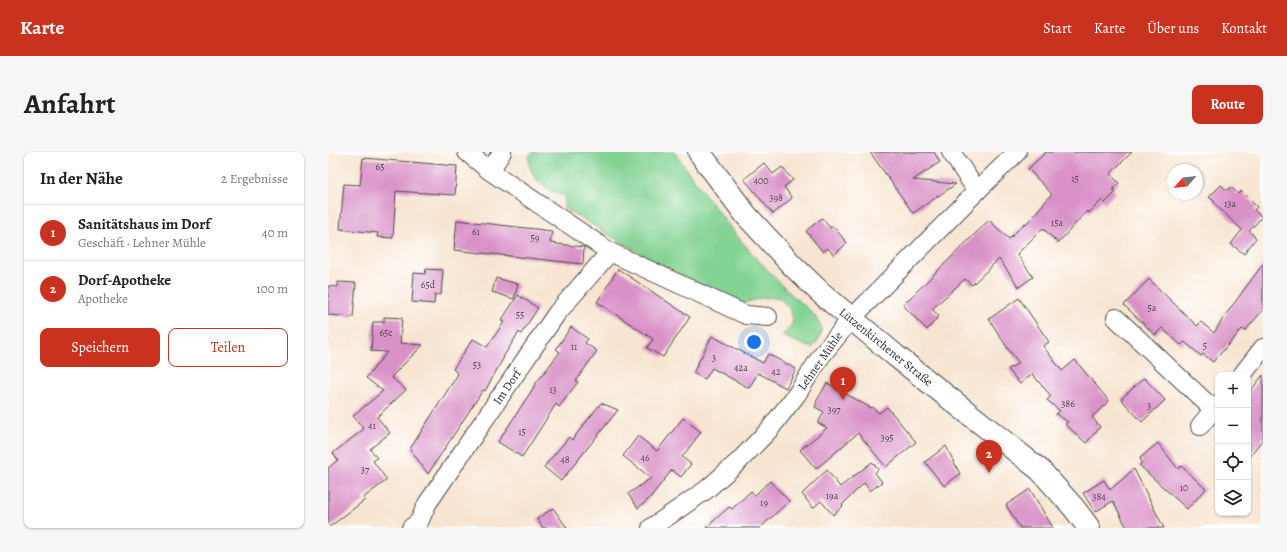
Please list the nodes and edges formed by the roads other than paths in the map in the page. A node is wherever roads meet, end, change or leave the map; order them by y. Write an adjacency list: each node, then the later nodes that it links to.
1 (467, 152): 6 (street)
2 (502, 152): 6 (street)
3 (698, 152): 11 (main road, Lützenkirchener Straße)
4 (951, 152): 7 (street)
5 (1017, 152): 7 (street, Lehner Mühle)
6 (490, 171): 8 (street)
7 (977, 191): 11 (street, Lehner Mühle)
8 (610, 252): 9 (street); 17 (street, Im Dorf)
9 (768, 317)
10 (1116, 318): 14 (street)
11 (851, 319): 18 (street, Lehner Mühle); 19 (main road, Lützenkirchener Straße)
12 (1263, 348): 13 (street)
13 (1244, 372)
14 (1215, 406)
15 (1215, 408): 16 (street)
16 (1200, 426)
17 (411, 528)
18 (651, 528)
19 (1089, 528)

